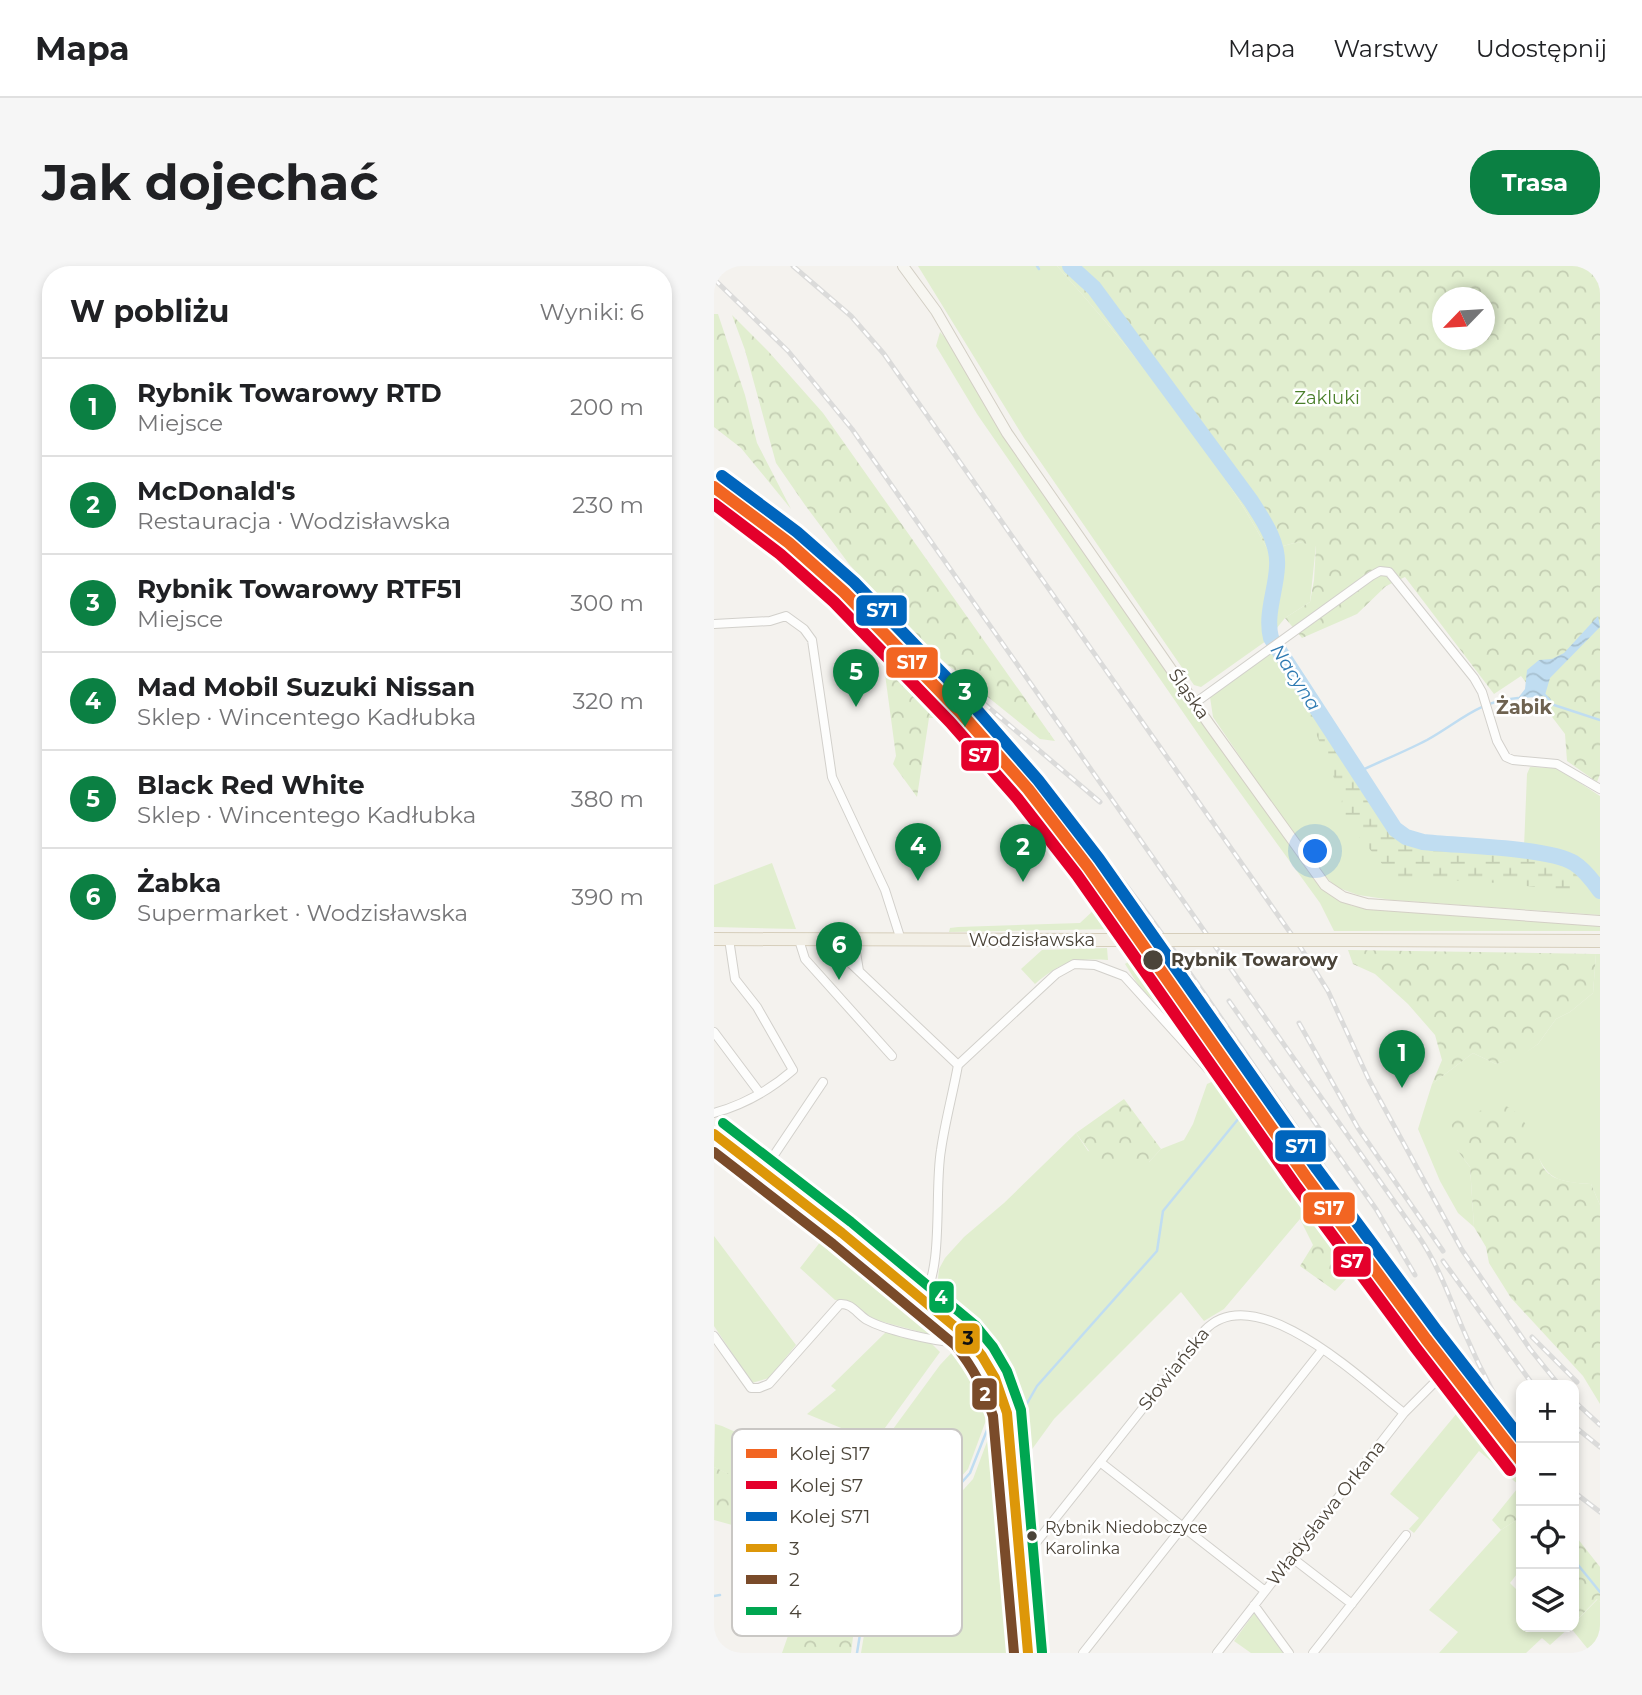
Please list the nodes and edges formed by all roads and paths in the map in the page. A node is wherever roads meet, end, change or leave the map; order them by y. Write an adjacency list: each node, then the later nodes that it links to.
1 (903, 266): 3 (street, Śląska)
2 (714, 624): 11 (street)
3 (1195, 703): 4 (street); 5 (street, Śląska)
4 (1600, 789)
5 (1600, 921)
6 (714, 939): 7 (main road, Wodzisławska)
7 (729, 939): 8 (main road, Wodzisławska); 19 (street)
8 (799, 940): 9 (main road, Wodzisławska); 15 (street)
9 (831, 940): 10 (main road, Wodzisławska); 13 (street)
10 (854, 940): 11 (main road, Wodzisławska); 13 (street)
11 (901, 940): 12 (main road, Wodzisławska, bridge)
12 (1600, 941)
13 (859, 971): 16 (street)
14 (714, 1032): 19 (street)
15 (892, 1056)
16 (958, 1065): 17 (street); 23 (street)
17 (1208, 1069)
18 (823, 1082): 22 (street)
19 (760, 1092): 20 (street)
20 (714, 1113)
21 (714, 1134): 22 (street)
22 (762, 1173): 23 (street)
23 (923, 1299): 24 (street)
24 (965, 1335): 25 (street); 32 (street)
25 (714, 1336)
26 (1322, 1350): 28 (street, Słowiańska); 29 (street, Słowiańska); 30 (street)
27 (1440, 1377): 28 (street, Władysława Orkana)
28 (1404, 1413): 33 (street, Władysława Orkana)
29 (1100, 1462): 30 (street); 32 (street, Słowiańska)
30 (1182, 1527): 34 (street); 38 (street)
31 (1406, 1535): 35 (street)
32 (1020, 1554): 37 (street)
33 (1291, 1557): 34 (street, Władysława Orkana); 35 (street)
34 (1265, 1591): 36 (street, Władysława Orkana)
35 (1352, 1604): 41 (street)
36 (1254, 1605): 39 (street, Władysława Orkana); 40 (street)
37 (1028, 1653)
38 (1083, 1653)
39 (1217, 1653)
40 (1289, 1653)
41 (1313, 1653)

